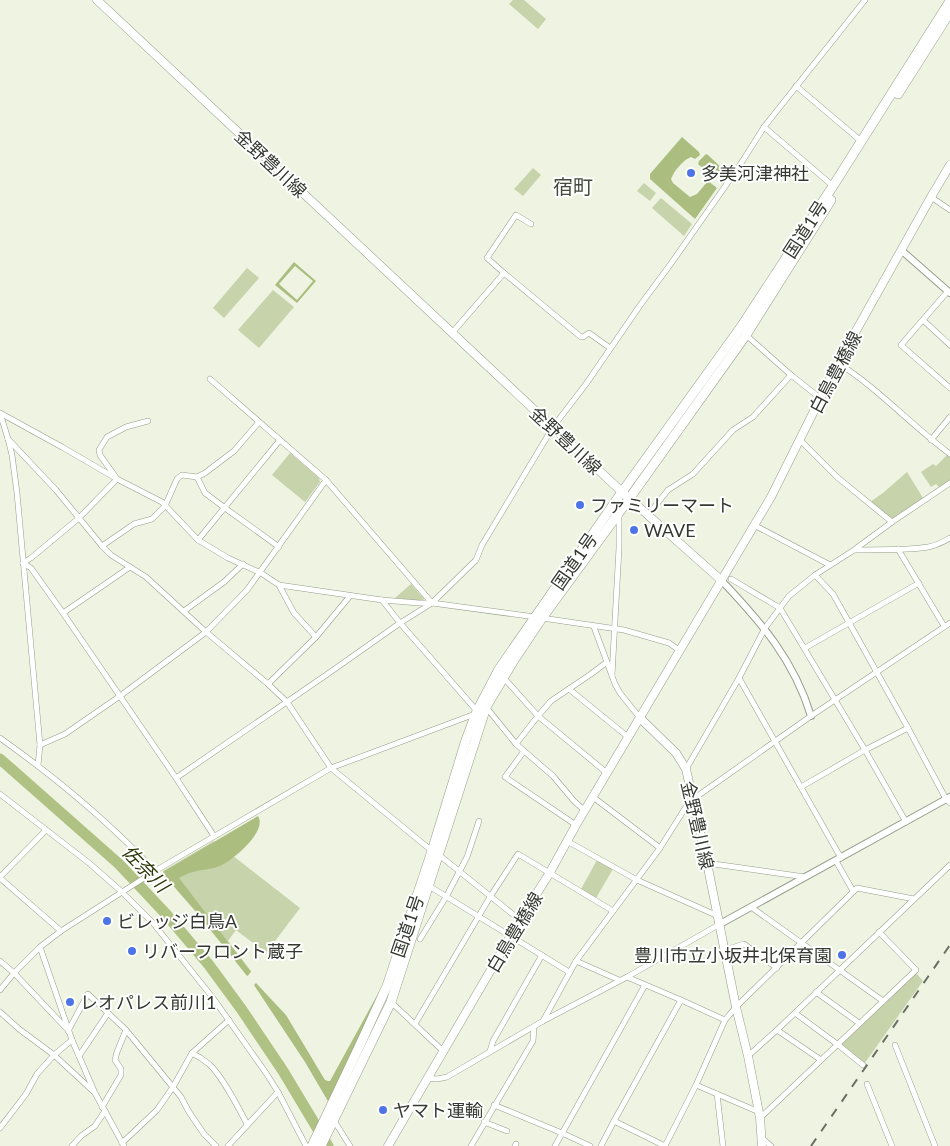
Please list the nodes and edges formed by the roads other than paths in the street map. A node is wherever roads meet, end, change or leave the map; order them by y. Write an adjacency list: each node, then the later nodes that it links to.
1 (97, 0): 17 (main road, 金野豊川線)
2 (865, 0): 5 (street)
3 (950, 0): 7 (highway, 国道1号)
4 (950, 12): 18 (highway, 国道1号)
5 (796, 86): 6 (street); 7 (street)
6 (764, 127): 9 (street); 20 (street)
7 (861, 141): 9 (highway, 国道1号)
8 (950, 165): 10 (main road, 白鳥豊橋線)
9 (833, 186): 40 (highway, 国道1号)
10 (931, 197): 11 (street); 13 (main road, 白鳥豊橋線)
11 (950, 210)
12 (531, 224): 14 (street)
13 (901, 250): 15 (street); 21 (main road, 白鳥豊橋線)
14 (504, 273): 17 (street); 20 (street)
15 (949, 292): 16 (street)
16 (923, 320): 19 (street); 24 (street)
17 (452, 332): 30 (main road, 金野豊川線)
18 (746, 335): 22 (street); 40 (highway, 国道1号)
19 (950, 345)
20 (610, 348): 30 (street)
21 (838, 363): 25 (main road, 白鳥豊橋線); 34 (street)
22 (791, 375): 25 (street); 44 (street)
23 (210, 379): 29 (street)
24 (950, 388)
25 (820, 398): 33 (main road, 白鳥豊橋線)
26 (0, 413): 31 (street); 37 (street)
27 (950, 417): 34 (street)
28 (148, 421): 37 (street)
29 (259, 422): 32 (street); 36 (street)
30 (553, 427): 40 (main road, 金野豊川線); 66 (street)
31 (8, 439): 45 (street); 54 (street)
32 (280, 440): 38 (street); 42 (street)
33 (800, 440): 46 (street); 47 (main road, 白鳥豊橋線)
34 (931, 440): 35 (street)
35 (950, 454)
36 (197, 478): 41 (street); 42 (street)
37 (117, 479): 41 (street); 45 (street)
38 (326, 480): 51 (street); 66 (street)
39 (950, 483): 46 (street)
40 (626, 496): 43 (highway, 国道1号); 44 (main road, 金野豊川線); 70 (highway, 国道1号)
41 (165, 506): 49 (street); 50 (street)
42 (224, 508): 49 (street); 51 (street)
43 (619, 513): 70 (highway, 国道1号); 77 (street)
44 (648, 516): 61 (main road, 金野豊川線)
45 (79, 518): 50 (street); 54 (street)
46 (892, 522): 53 (street)
47 (754, 525): 56 (street); 61 (main road, 白鳥豊橋線)
48 (950, 538): 52 (street)
49 (198, 540): 55 (street)
50 (102, 546): 57 (street)
51 (279, 547): 58 (street)
52 (898, 549): 53 (street); 62 (street)
53 (854, 550): 56 (street)
54 (23, 563): 69 (street); 102 (street)
55 (243, 564): 58 (street); 68 (street)
56 (830, 565): 59 (street)
57 (130, 568): 68 (street); 69 (street)
58 (260, 573): 63 (street); 78 (street)
59 (815, 575): 67 (street); 71 (street)
60 (732, 579): 67 (street)
61 (721, 580): 76 (street); 81 (main road)
62 (919, 584): 71 (street); 74 (street)
63 (279, 585): 64 (street); 79 (street)
64 (350, 596): 65 (street); 79 (street)
65 (382, 600): 66 (street); 72 (street)
66 (432, 603): 70 (street); 72 (street)
67 (780, 608): 76 (street); 80 (street)
68 (184, 611): 78 (street)
69 (63, 613): 89 (street)
70 (539, 617): 75 (street); 85 (highway, 国道1号); 93 (highway, 国道1号)
71 (850, 622): 80 (street); 83 (street)
72 (400, 623): 91 (street); 93 (street)
73 (950, 623): 74 (street)
74 (944, 626): 83 (street)
75 (594, 627): 77 (street); 82 (street)
76 (765, 628): 86 (street); 95 (street)
77 (615, 629): 81 (street); 84 (street)
78 (206, 632): 87 (street); 89 (street)
79 (316, 637): 87 (street)
80 (805, 648): 90 (street)
81 (679, 650): 96 (main road)
82 (607, 662): 84 (street); 88 (street)
83 (877, 672): 90 (street); 97 (street)
84 (612, 676): 96 (street)
85 (503, 677): 92 (highway, 国道1号); 94 (street)
86 (739, 678): 100 (street); 107 (street)
87 (268, 684): 91 (street)
88 (569, 689): 94 (street); 98 (street)
89 (120, 696): 102 (street); 109 (street)
90 (836, 699): 95 (street); 104 (street)
91 (287, 702): 106 (street); 109 (street)
92 (486, 707): 101 (street); 123 (highway, 国道1号)
93 (476, 712): 106 (street); 123 (highway, 国道1号)
94 (538, 716): 101 (street); 108 (street)
95 (810, 716): 100 (street)
96 (640, 718): 98 (main road, 白鳥豊橋線); 107 (main road, 金野豊川線)
97 (908, 728): 104 (street); 114 (street)
98 (628, 737): 108 (main road, 白鳥豊橋線)
99 (0, 738): 105 (street)
100 (775, 741): 110 (street); 113 (street)
101 (516, 744): 103 (street)
102 (40, 746): 105 (street)
103 (524, 750): 115 (street); 118 (street)
104 (866, 750): 110 (street); 117 (street)
105 (38, 765): 127 (street)
106 (331, 768): 120 (street); 123 (street)
107 (686, 769): 113 (main road, 金野豊川線)
108 (607, 773): 112 (main road, 白鳥豊橋線)
109 (176, 778): 120 (street)
110 (801, 787): 124 (street)
111 (0, 794): 119 (street)
112 (593, 797): 115 (main road, 白鳥豊橋線); 122 (street)
113 (693, 798): 122 (street); 125 (main road, 金野豊川線)
114 (949, 800): 117 (street)
115 (584, 810): 118 (main road, 白鳥豊橋線)
116 (479, 821): 128 (street)
117 (906, 822): 124 (street)
118 (576, 825): 121 (main road, 白鳥豊橋線)
119 (46, 830): 131 (street); 134 (street)
120 (214, 836): 127 (street)
121 (567, 841): 129 (main road, 白鳥豊橋線); 132 (street)
122 (660, 848): 132 (street)
123 (435, 853): 128 (street); 133 (highway, 国道1号); 200 (highway, 国道1号)
124 (838, 859): 130 (street); 135 (street)
125 (707, 863): 130 (street); 143 (main road, 金野豊川線)
126 (950, 865): 138 (street)
127 (154, 872): 134 (street)
128 (460, 872): 136 (street); 137 (street)
129 (549, 874): 137 (street); 140 (street); 142 (main road, 白鳥豊橋線)
130 (806, 877): 139 (street)
131 (0, 878): 144 (street)
132 (637, 880): 140 (street); 143 (street)
133 (429, 886): 136 (street); 165 (highway, 国道1号)
134 (124, 891): 144 (street); 170 (street)
135 (853, 891): 138 (street); 148 (street)
136 (446, 897): 141 (street); 147 (street)
137 (490, 897): 141 (street); 142 (street)
138 (914, 899): 145 (street)
139 (751, 907): 143 (street); 148 (street)
140 (614, 911): 153 (street)
141 (479, 917): 146 (street); 174 (street)
142 (520, 920): 146 (main road, 白鳥豊橋線)
143 (719, 920): 150 (main road, 金野豊川線); 158 (street)
144 (61, 931): 149 (street)
145 (879, 932): 155 (street); 164 (street)
146 (511, 936): 151 (street); 182 (main road, 白鳥豊橋線)
147 (420, 939)
148 (801, 943): 154 (street); 155 (street)
149 (40, 947): 157 (street); 178 (street)
150 (725, 950): 154 (street); 166 (main road, 金野豊川線)
151 (542, 955): 156 (street); 183 (street)
152 (0, 961): 157 (street)
153 (576, 961): 156 (street); 159 (street)
154 (776, 968): 166 (street)
155 (839, 970): 162 (street); 164 (street)
156 (569, 972): 172 (street)
157 (14, 973): 161 (street); 178 (street)
158 (627, 977): 159 (street); 160 (street)
159 (619, 980): 172 (street)
160 (645, 985): 163 (street); 206 (street)
161 (0, 990)
162 (816, 992): 169 (street); 173 (street)
163 (682, 1000): 171 (street); 201 (street)
164 (882, 1001): 173 (street)
165 (391, 1002): 174 (street); 200 (highway, 国道1号)
166 (736, 1007): 171 (street); 187 (main road, 金野豊川線)
167 (0, 1012): 185 (street)
168 (108, 1013): 176 (street); 178 (street); 186 (street)
169 (795, 1013): 177 (street); 180 (street)
170 (229, 1020): 184 (street); 194 (street)
171 (725, 1020): 192 (street)
172 (543, 1021): 175 (street)
173 (859, 1023): 180 (street)
174 (415, 1024): 182 (street)
175 (534, 1027): 183 (street); 197 (street)
176 (126, 1030): 193 (street); 198 (street)
177 (777, 1030): 187 (street); 188 (street)
178 (68, 1031): 179 (street)
179 (72, 1040): 185 (street); 186 (street)
180 (838, 1044): 188 (street); 189 (street)
181 (895, 1045): 225 (street)
182 (443, 1051): 190 (main road, 白鳥豊橋線)
183 (490, 1052): 190 (street)
184 (192, 1053): 193 (street); 203 (street)
185 (54, 1055): 195 (street); 204 (street)
186 (79, 1056): 195 (street)
187 (748, 1056): 199 (main road, 金野豊川線)
188 (821, 1060): 199 (street)
189 (863, 1065)
190 (427, 1078): 216 (main road, 白鳥豊橋線)
191 (867, 1084): 224 (street)
192 (696, 1085): 196 (street); 221 (street)
193 (173, 1087): 208 (street); 210 (street)
194 (278, 1092): 203 (street); 212 (street)
195 (95, 1093): 198 (street)
196 (717, 1094): 199 (street); 222 (street)
197 (494, 1105): 202 (street); 206 (street)
198 (103, 1109): 208 (street); 209 (street)
199 (759, 1115): 207 (main road, 金野豊川線)
200 (331, 1116): 213 (highway, 国道1号); 214 (highway, 国道1号); 215 (street)
201 (614, 1121): 220 (street); 221 (street)
202 (484, 1122): 205 (street); 217 (street)
203 (247, 1124): 211 (street)
204 (0, 1128)
205 (507, 1131)
206 (562, 1133): 218 (street); 219 (street)
207 (762, 1144): 223 (street)
208 (123, 1145)
209 (72, 1146)
210 (216, 1146)
211 (228, 1146)
212 (306, 1146)
213 (312, 1146)
214 (321, 1146)
215 (350, 1146)
216 (388, 1146)
217 (471, 1146)
218 (555, 1146)
219 (590, 1146)
220 (601, 1146)
221 (665, 1146)
222 (723, 1146)
223 (771, 1146)
224 (892, 1146)
225 (935, 1146)

